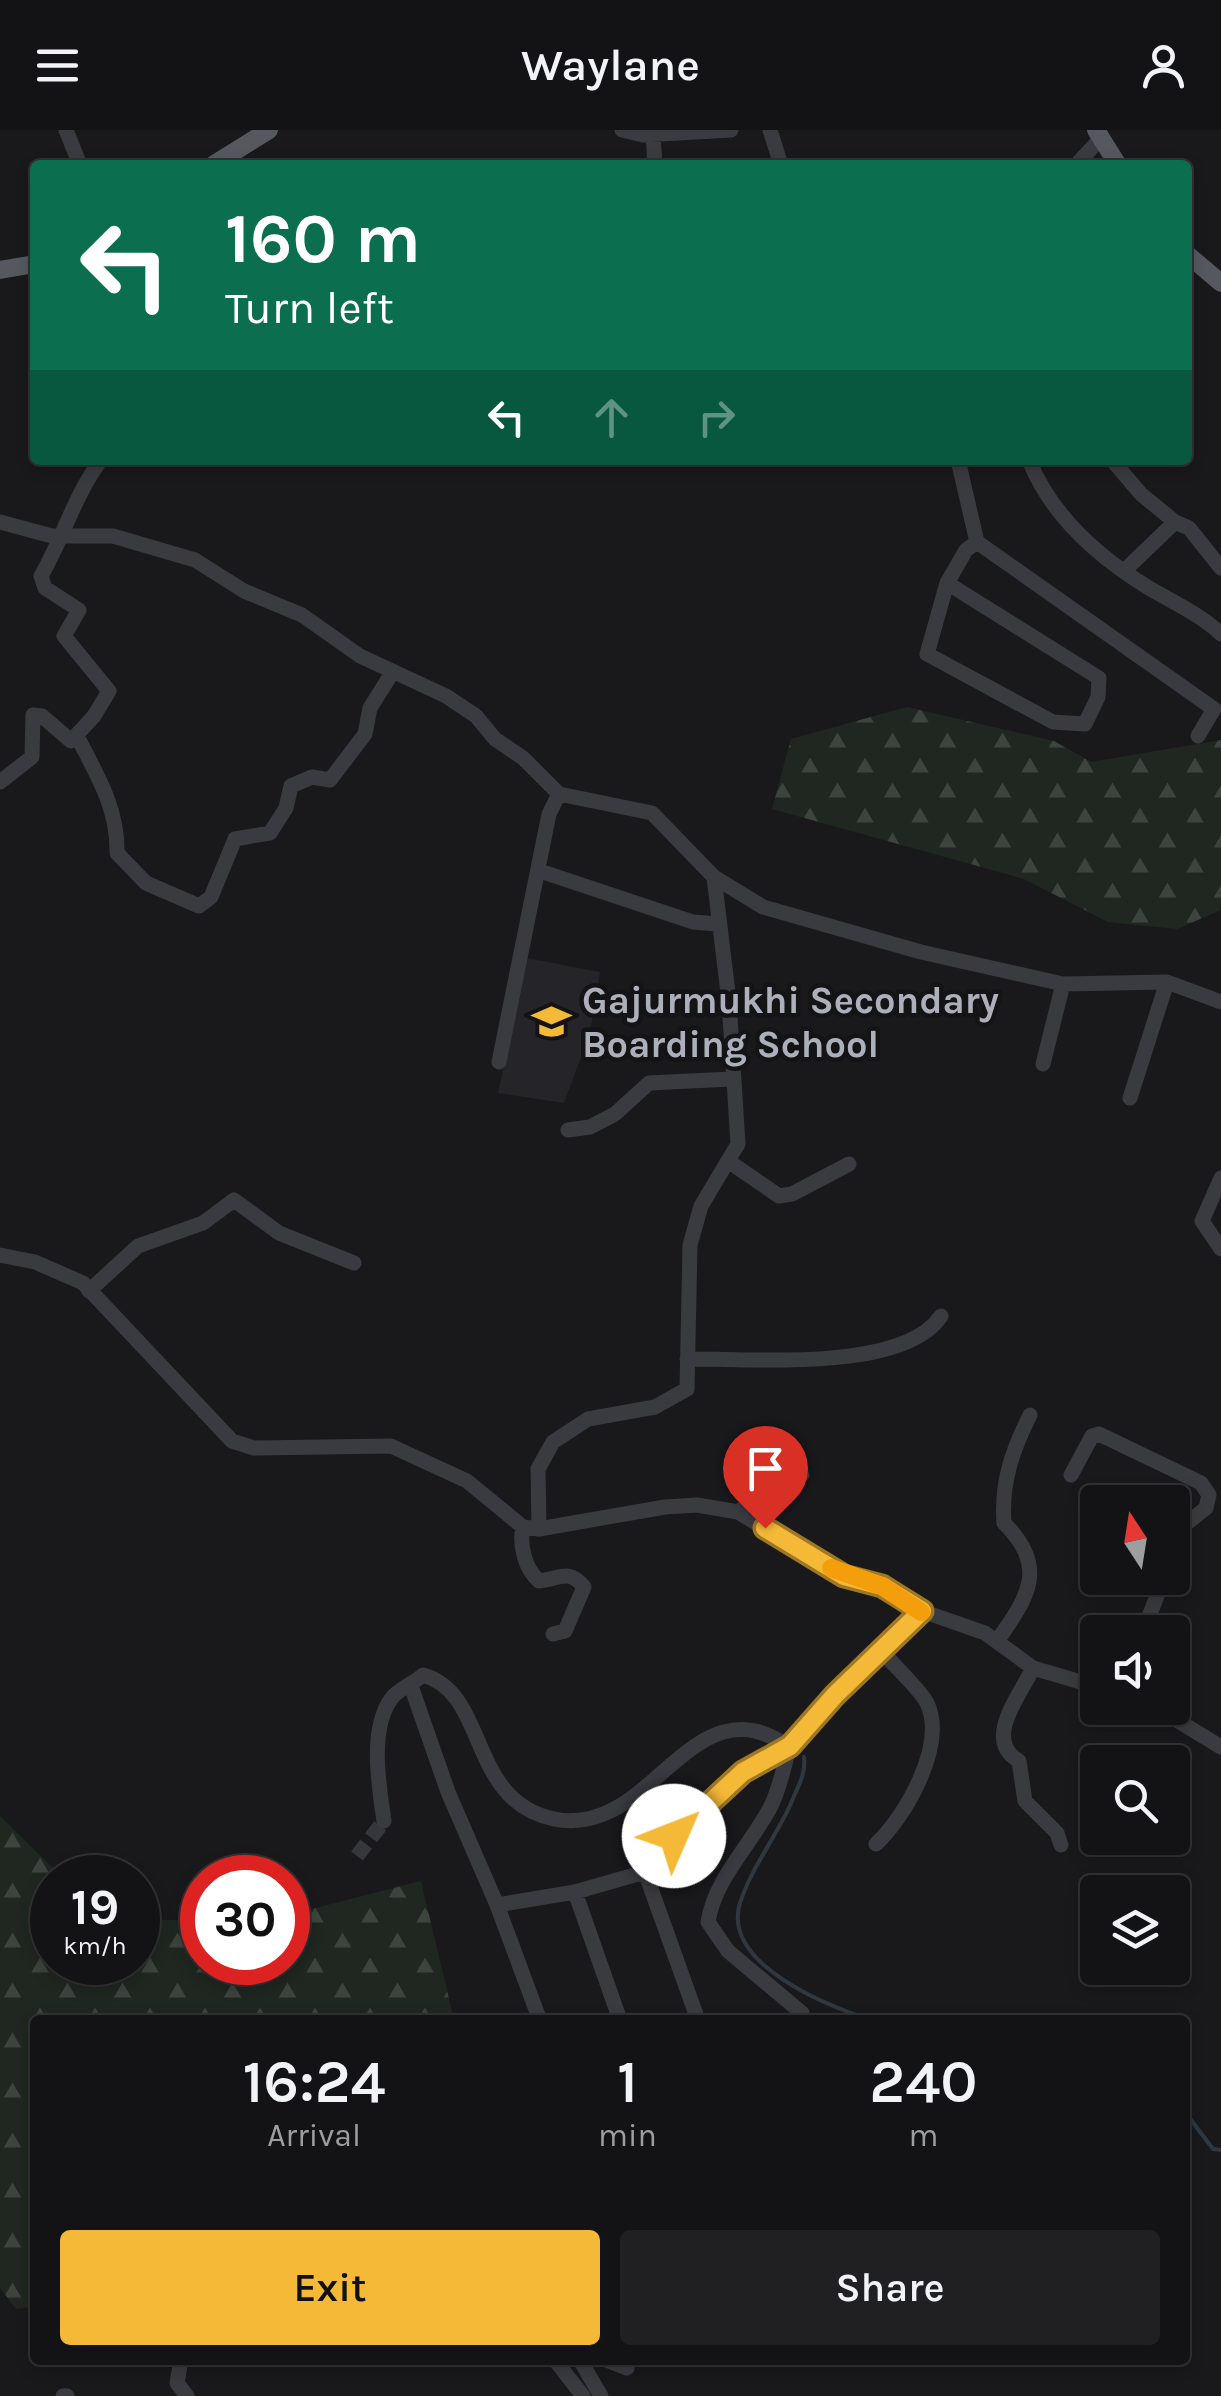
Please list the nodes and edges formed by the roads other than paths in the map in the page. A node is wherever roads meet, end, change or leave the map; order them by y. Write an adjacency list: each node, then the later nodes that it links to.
1 (66, 130): 8 (street)
2 (269, 130): 9 (main road)
3 (622, 130): 6 (street)
4 (731, 130): 6 (street)
5 (770, 130): 11 (street)
6 (653, 134): 10 (street)
7 (1099, 134): 12 (street); 13 (main road)
8 (78, 160)
9 (221, 160)
10 (655, 160)
11 (779, 160)
12 (1080, 160)
13 (1115, 160)
14 (1192, 258): 17 (main road)
15 (30, 265): 16 (main road)
16 (0, 270)
17 (1221, 283)
18 (97, 465): 24 (street)
19 (959, 465): 25 (street)
20 (1031, 465): 27 (street)
21 (1116, 465): 23 (street)
22 (0, 522): 24 (street)
23 (1176, 522): 26 (street); 27 (street)
24 (64, 537): 30 (street); 33 (street)
25 (976, 542): 28 (street); 31 (street)
26 (1221, 568)
27 (1124, 571): 29 (street)
28 (947, 583): 28 (street)
29 (1221, 634)
30 (392, 673): 33 (street); 35 (street)
31 (1218, 704): 32 (street)
32 (1198, 736)
33 (78, 738): 34 (street)
34 (0, 782)
35 (559, 794): 36 (street); 37 (street)
36 (540, 871): 38 (street); 42 (street)
37 (714, 877): 38 (street); 40 (street)
38 (717, 924): 44 (street)
39 (1168, 982): 40 (street); 41 (street); 45 (street)
40 (1063, 984): 43 (street)
41 (1221, 1002)
42 (499, 1062)
43 (1043, 1064)
44 (730, 1078): 46 (street); 47 (street)
45 (1130, 1098)
46 (568, 1130)
47 (728, 1160): 48 (street); 55 (street)
48 (849, 1164)
49 (1221, 1178): 50 (street)
50 (1221, 1249)
51 (0, 1255): 53 (street)
52 (354, 1263): 53 (street)
53 (89, 1291): 61 (street)
54 (941, 1316): 55 (street)
55 (687, 1359): 61 (street)
56 (1030, 1415): 64 (street)
57 (802, 1475): 59 (street)
58 (1071, 1475): 60 (street)
59 (738, 1512): 61 (street); 62 (street)
60 (1190, 1521)
61 (531, 1528): 63 (street)
62 (922, 1611): 64 (street); 65 (street)
63 (553, 1634)
64 (997, 1641): 66 (street)
65 (881, 1650): 70 (street); 73 (street)
66 (1033, 1668): 67 (street); 74 (street)
67 (1080, 1682)
68 (412, 1686): 70 (street); 72 (street); 77 (street)
69 (1185, 1725): 71 (street)
70 (790, 1746): 75 (street); 78 (street)
71 (1221, 1747)
72 (384, 1820)
73 (876, 1844)
74 (1061, 1846)
75 (645, 1872): 76 (street); 81 (street)
76 (575, 1892): 77 (street); 80 (street)
77 (498, 1905): 79 (street)
78 (802, 2012)
79 (538, 2015)
80 (618, 2015)
81 (696, 2015)
82 (180, 2365): 87 (street)
83 (560, 2365): 88 (street)
84 (583, 2365): 89 (street)
85 (619, 2365): 86 (street)
86 (627, 2368)
87 (188, 2396)
88 (583, 2396)
89 (600, 2396)

